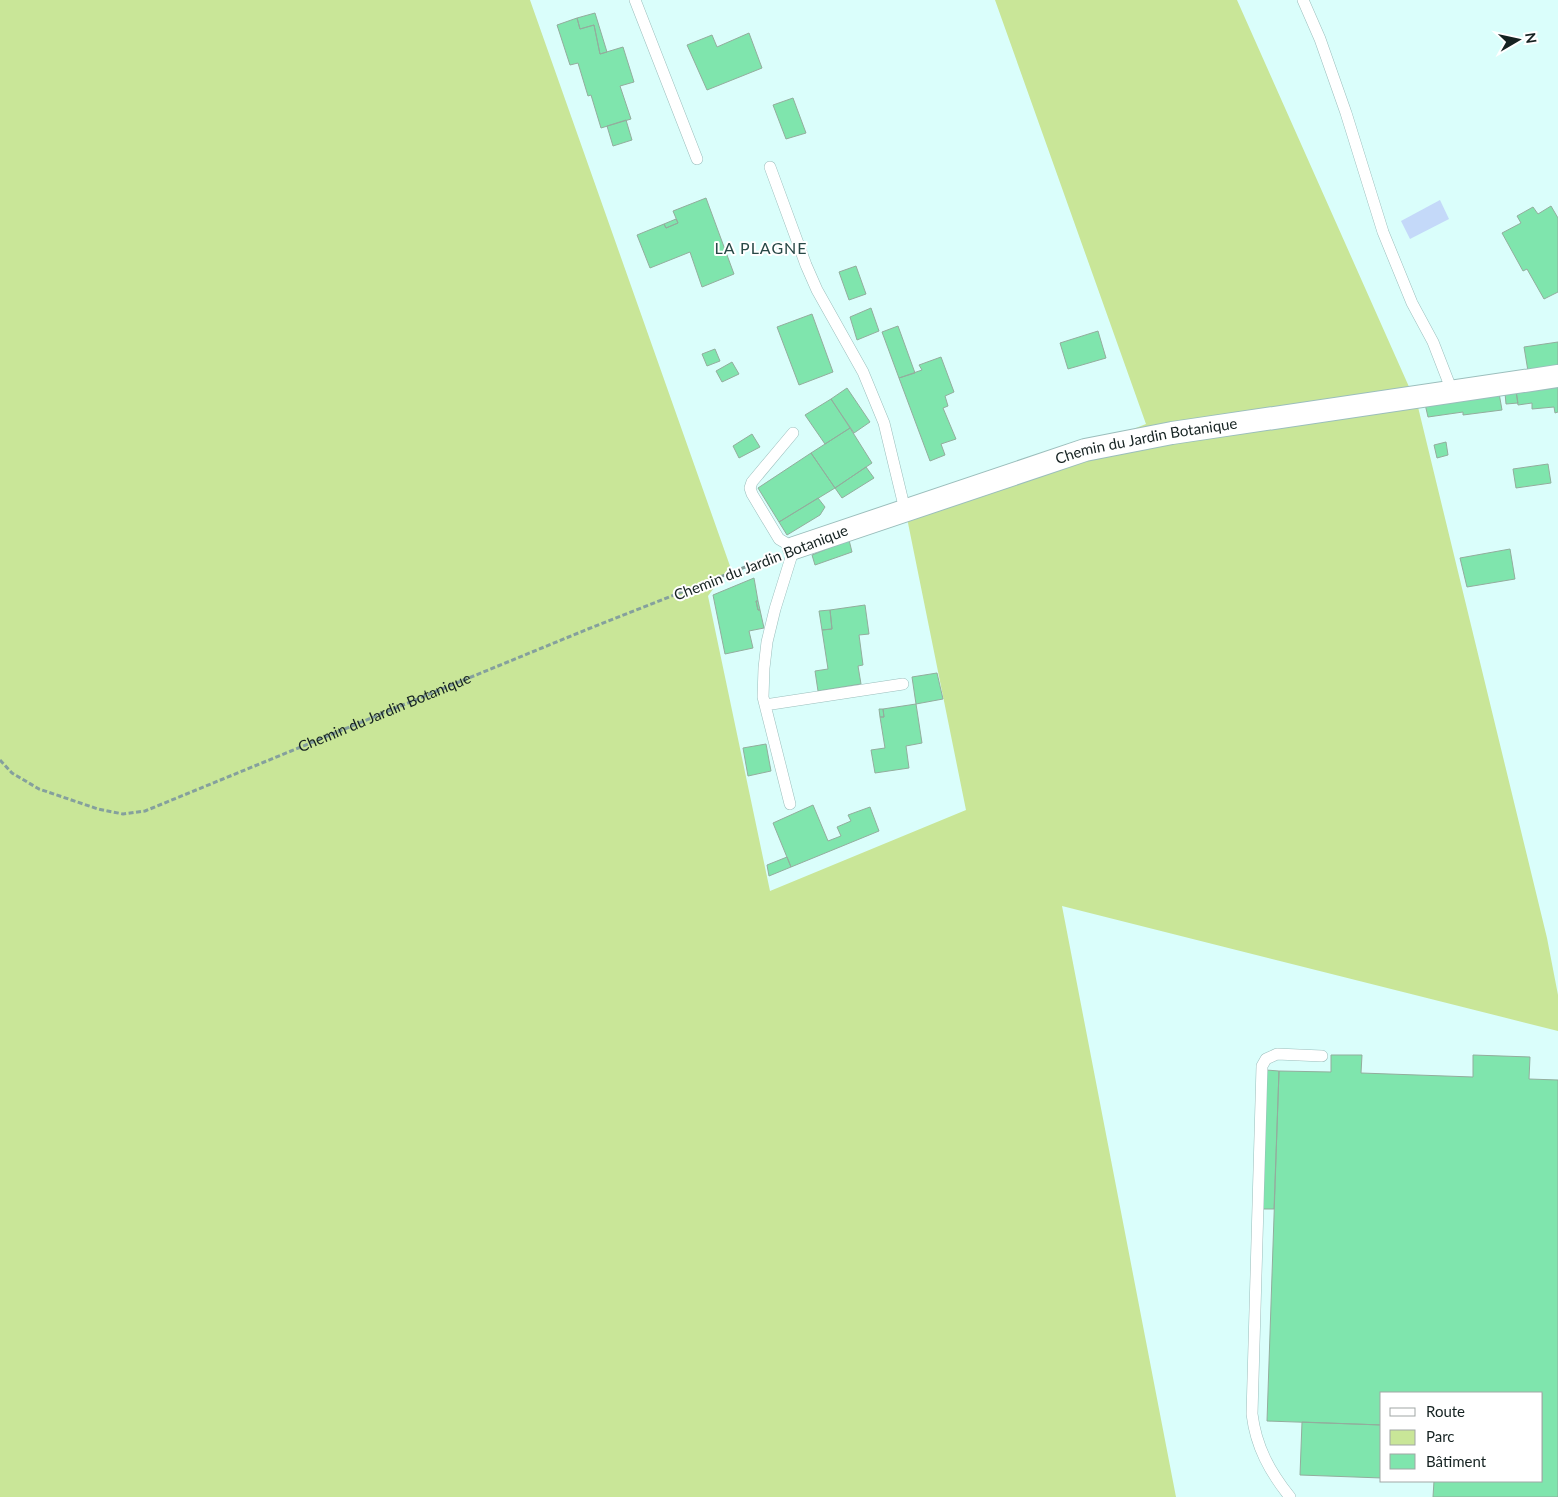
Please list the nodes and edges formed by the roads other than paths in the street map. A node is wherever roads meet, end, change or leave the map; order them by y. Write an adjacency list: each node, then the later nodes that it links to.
1 (636, 0): 3 (lane)
2 (1304, 0): 6 (lane)
3 (697, 159)
4 (770, 167): 8 (lane)
5 (1558, 376): 6 (street, Chemin du Jardin Botanique)
6 (1452, 391): 8 (street, Chemin du Jardin Botanique)
7 (793, 432): 9 (lane)
8 (905, 510): 9 (street, Chemin du Jardin Botanique)
9 (794, 548): 11 (lane)
10 (903, 684): 11 (lane)
11 (765, 705): 12 (lane)
12 (790, 804)
13 (1322, 1056): 14 (lane)
14 (1290, 1497)

